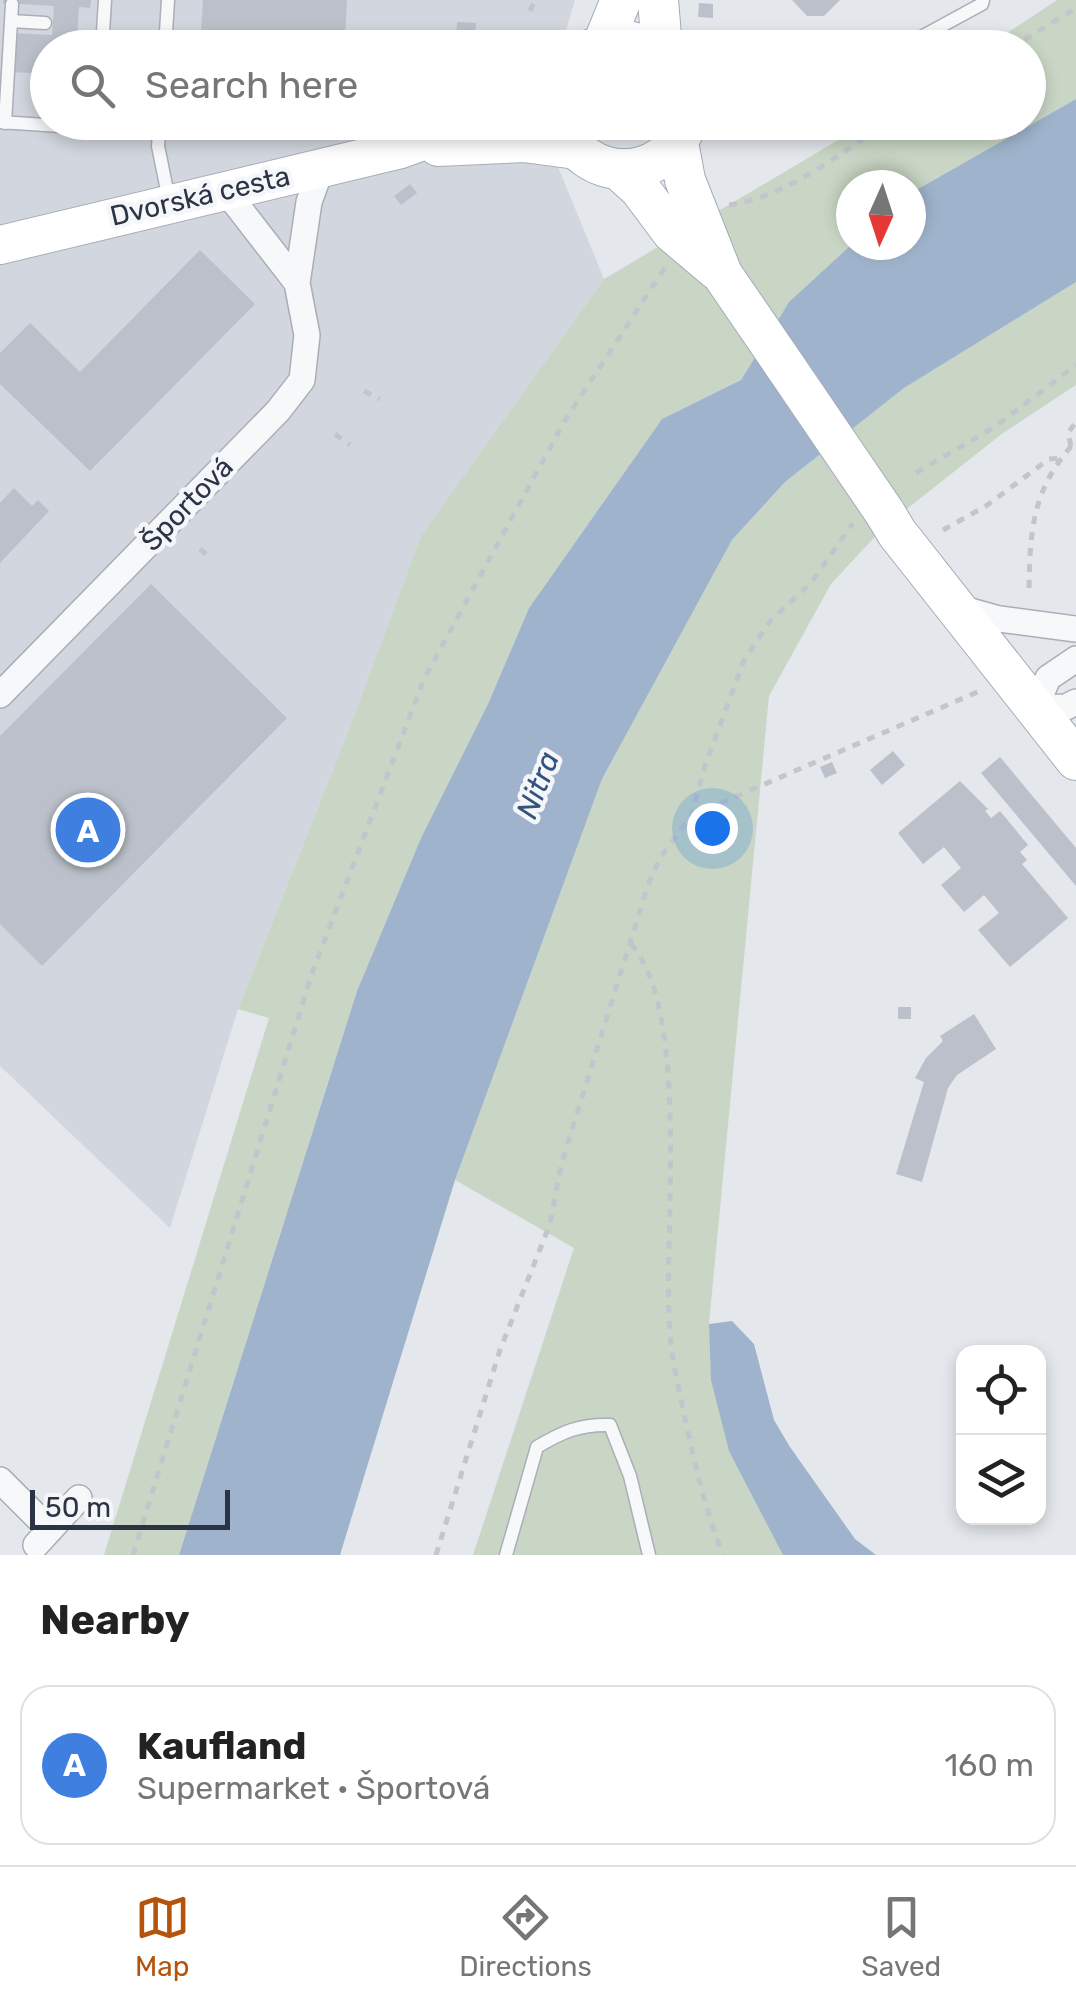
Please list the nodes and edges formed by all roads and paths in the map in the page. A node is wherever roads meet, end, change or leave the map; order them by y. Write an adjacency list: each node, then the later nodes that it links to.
1 (105, 0): 12 (lane)
2 (168, 0): 13 (lane)
3 (535, 0): 9 (path)
4 (621, 0): 14 (main road)
5 (658, 0): 15 (main road)
6 (983, 0): 16 (lane)
7 (12, 4): 10 (lane)
8 (1076, 8): 17 (path)
9 (530, 11)
10 (11, 21): 11 (lane); 18 (lane)
11 (45, 22)
12 (103, 30)
13 (166, 30)
14 (607, 30)
15 (660, 30)
16 (932, 30)
17 (1040, 30)
18 (2, 122): 19 (lane)
19 (30, 124)
20 (158, 140): 31 (lane)
21 (425, 140): 27 (street, Dvorská cesta)
22 (543, 140): 27 (street, Dvorská cesta)
23 (572, 140): 29 (main road)
24 (675, 140): 29 (main road)
25 (686, 140): 35 (main road)
26 (861, 140): 32 (path)
27 (401, 149): 28 (street, Dvorská cesta)
28 (321, 168): 30 (street, Dvorská cesta); 36 (street, Športová)
29 (619, 170): 35 (main road)
30 (225, 190): 31 (street, Dvorská cesta); 36 (street, Športová)
31 (169, 202): 33 (street, Dvorská cesta)
32 (719, 206)
33 (0, 244)
34 (671, 260): 63 (path)
35 (722, 274): 46 (main road, bridge)
36 (296, 283): 55 (street, Športová)
37 (1076, 364): 45 (path)
38 (364, 391): 39 (path)
39 (380, 399)
40 (1076, 422): 42 (path)
41 (335, 434): 43 (path)
42 (1074, 443): 44 (path)
43 (350, 444)
44 (1062, 458): 47 (path); 50 (path)
45 (916, 473)
46 (871, 516): 51 (main road); 59 (path)
47 (943, 530)
48 (200, 549): 49 (path)
49 (211, 558)
50 (1029, 588)
51 (956, 608): 52 (street); 57 (main road)
52 (1076, 628)
53 (1076, 660): 57 (street)
54 (982, 690): 59 (path)
55 (0, 695)
56 (1076, 702): 57 (street)
57 (1035, 708): 58 (main road)
58 (1076, 760)
59 (691, 816): 60 (path)
60 (632, 944): 64 (path); 67 (path)
61 (0, 1480): 62 (street)
62 (80, 1498)
63 (134, 1555)
64 (436, 1555)
65 (506, 1555): 66 (lane)
66 (649, 1555)
67 (722, 1555)

